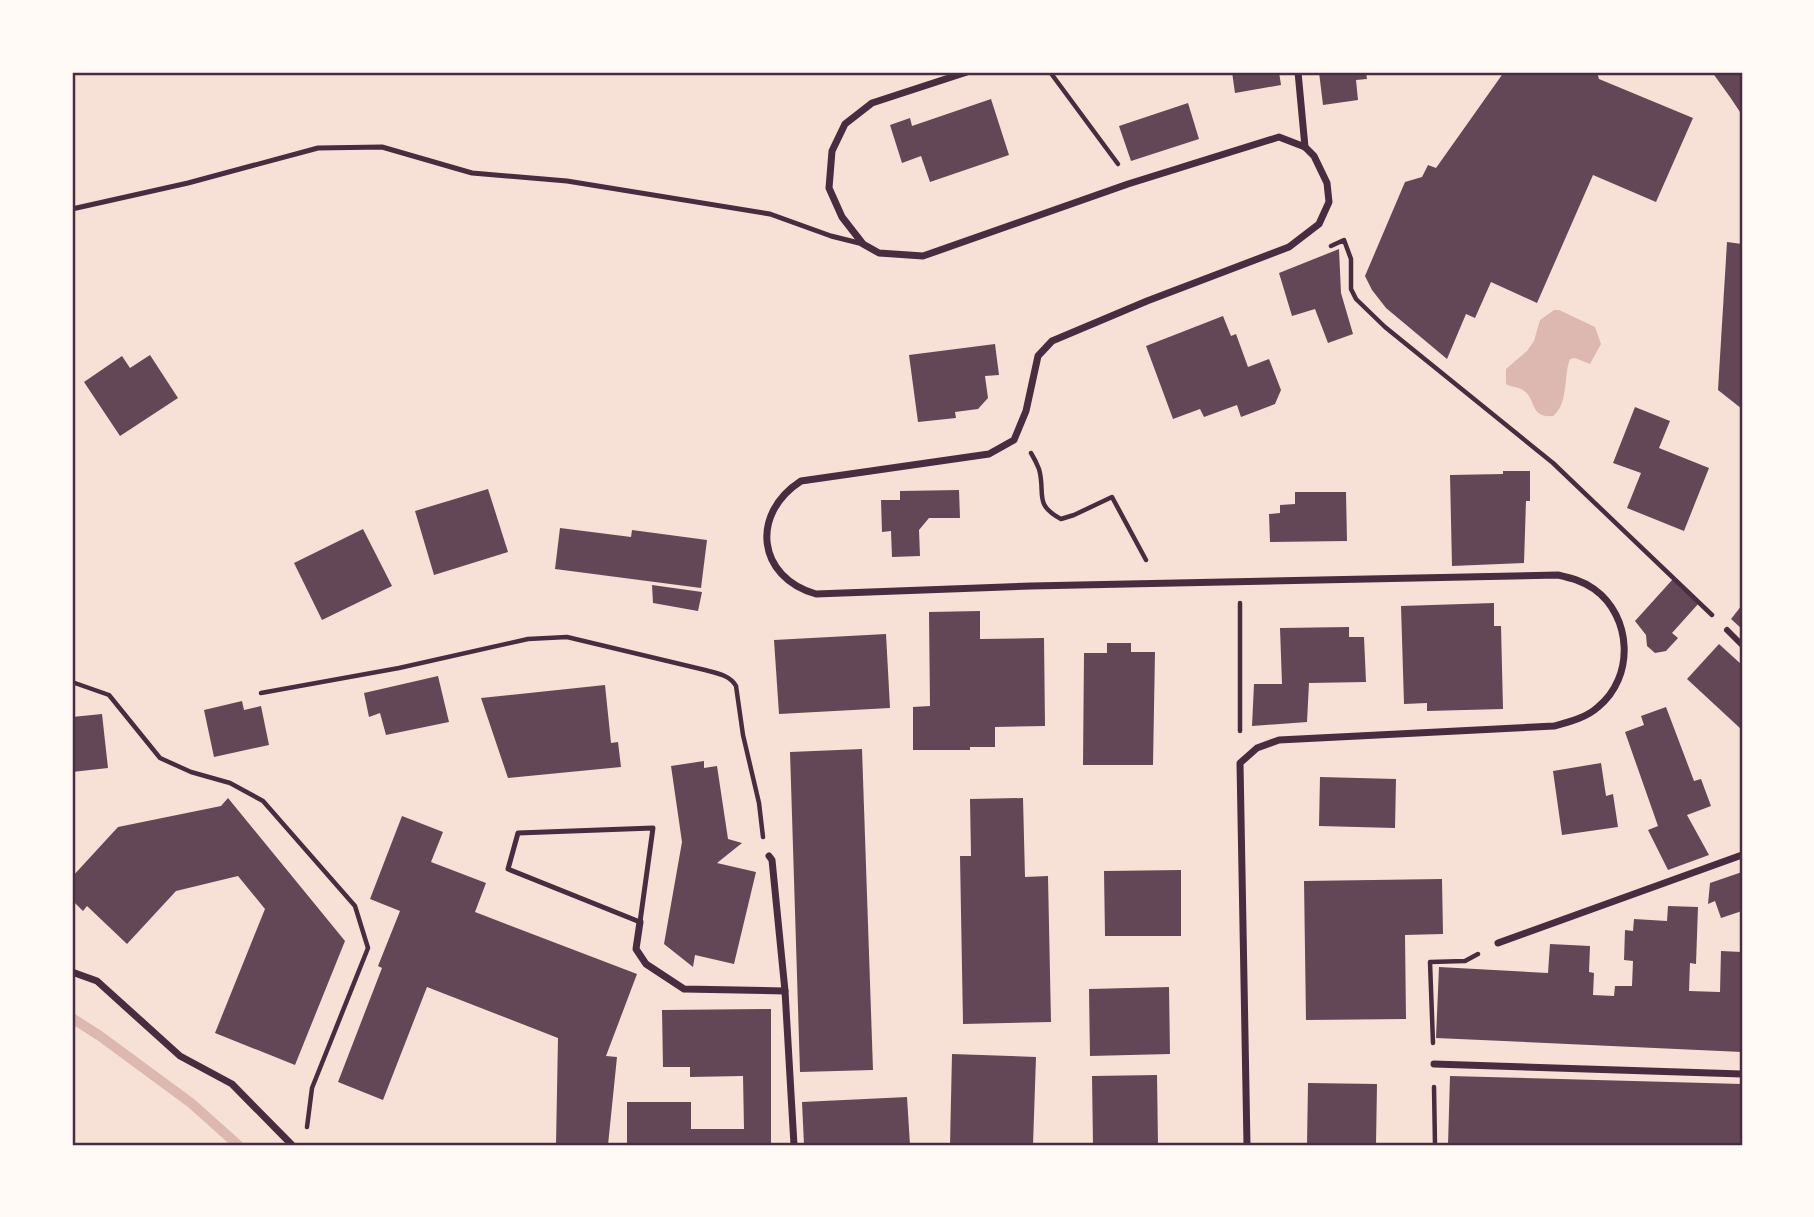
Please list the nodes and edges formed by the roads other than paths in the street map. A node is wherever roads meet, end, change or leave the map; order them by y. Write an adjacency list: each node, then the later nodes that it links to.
1 (967, 72): 5 (street)
2 (1298, 72): 3 (street)
3 (1305, 148): 5 (street); 18 (street)
4 (72, 209): 5 (lane)
5 (863, 244)
6 (1727, 630): 7 (street)
7 (1742, 645)
8 (1742, 855): 11 (street)
9 (769, 856): 13 (street)
10 (640, 922): 10 (lane); 13 (street)
11 (1498, 943)
12 (72, 972): 16 (street)
13 (785, 991): 17 (street)
14 (1434, 1065): 15 (street)
15 (1742, 1074)
16 (292, 1145)
17 (793, 1145)
18 (1247, 1145)

